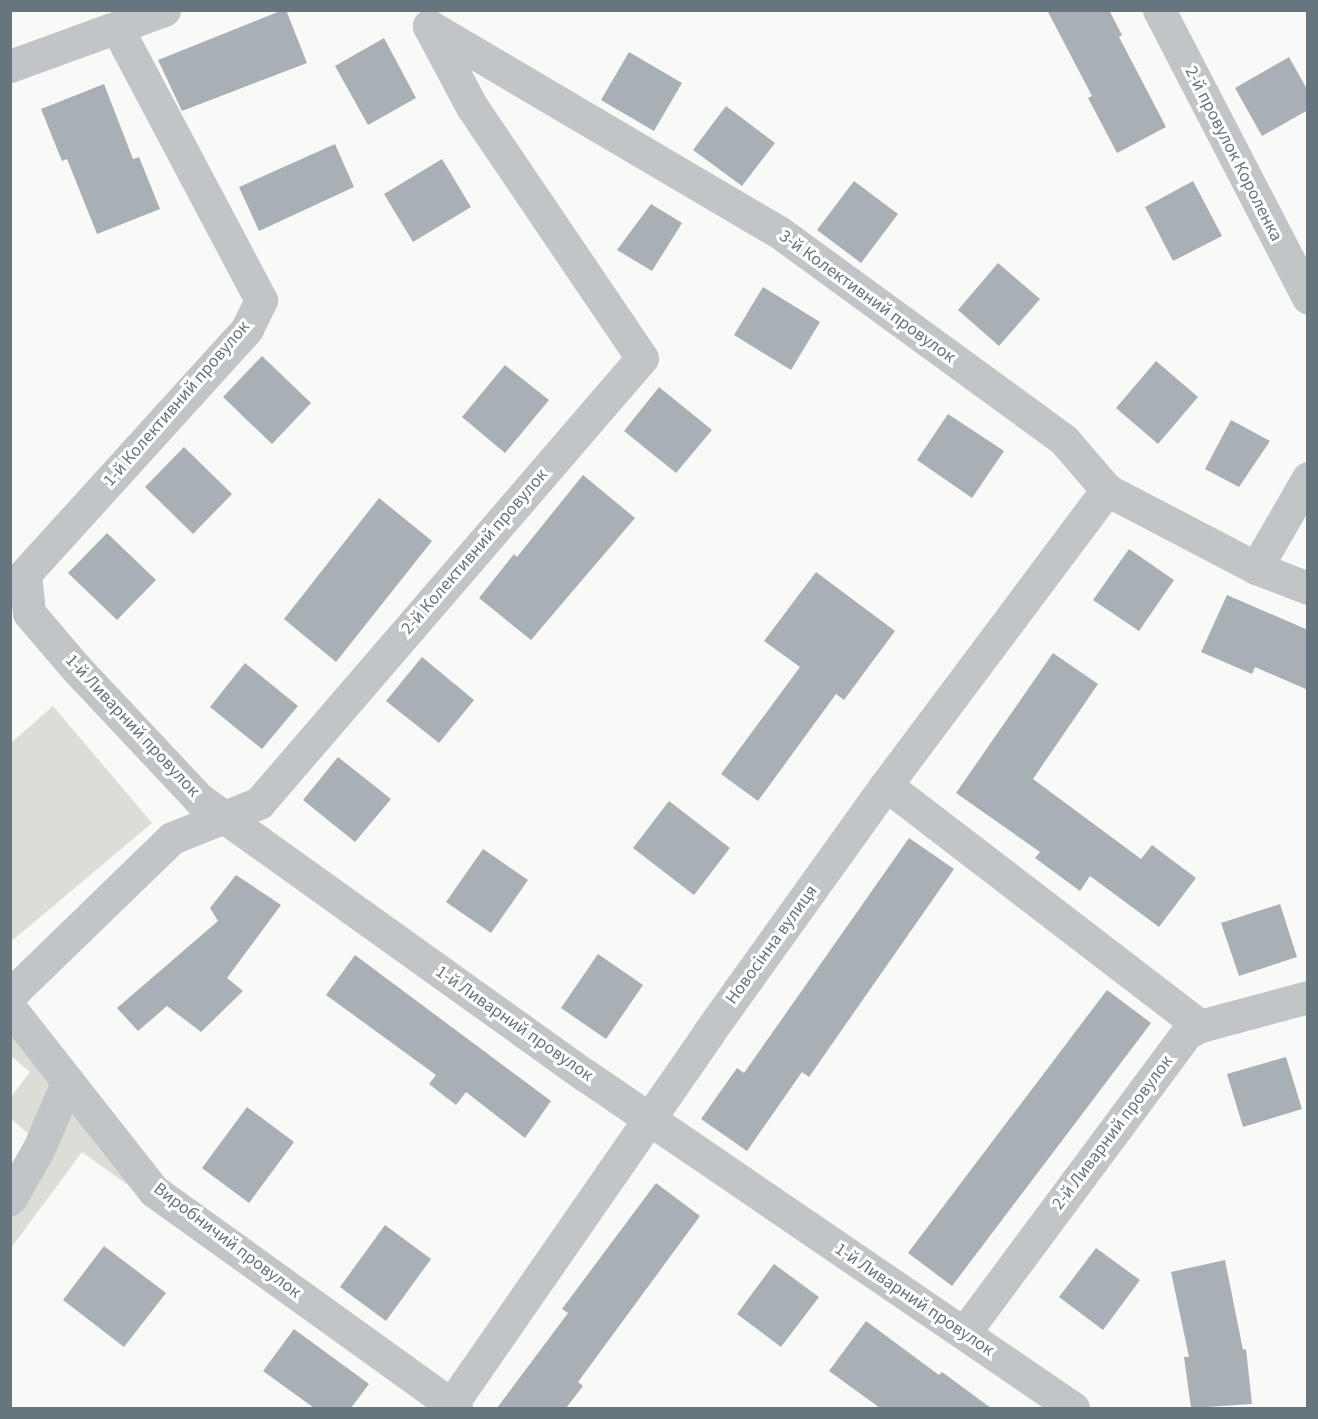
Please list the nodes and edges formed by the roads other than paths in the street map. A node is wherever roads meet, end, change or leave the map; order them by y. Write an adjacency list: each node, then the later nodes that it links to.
1 (164, 10): 4 (street)
2 (1159, 10): 6 (street, 2-й провулок Короленка)
3 (426, 18): 8 (street, 3-й Колективний провулок); 13 (street, 2-й Колективний провулок)
4 (117, 28): 5 (street); 10 (street, 1-й Колективний провулок)
5 (10, 66)
6 (1308, 298)
7 (1308, 478): 9 (street)
8 (1107, 490): 9 (street, 3-й Колективний провулок); 12 (street, Новосінна вулиця)
9 (1256, 568): 11 (street, 3-й Колективний провулок)
10 (26, 574): 13 (street, 1-й Ливарний провулок)
11 (1308, 588)
12 (886, 786): 17 (street); 19 (street, Новосінна вулиця)
13 (225, 817): 14 (street, 2-й Колективний провулок); 19 (street, 1-й Ливарний провулок)
14 (10, 995)
15 (1308, 997): 17 (street, 2-й Ливарний провулок)
16 (10, 1008): 18 (street, Виробничий провулок)
17 (1200, 1026): 21 (street, 2-й Ливарний провулок)
18 (68, 1081): 20 (street); 22 (street, Виробничий провулок)
19 (649, 1119): 21 (street, 1-й Ливарний провулок); 22 (street, Новосінна вулиця)
20 (10, 1199)
21 (964, 1333): 23 (street, 1-й Ливарний провулок)
22 (452, 1407)
23 (1073, 1408)

